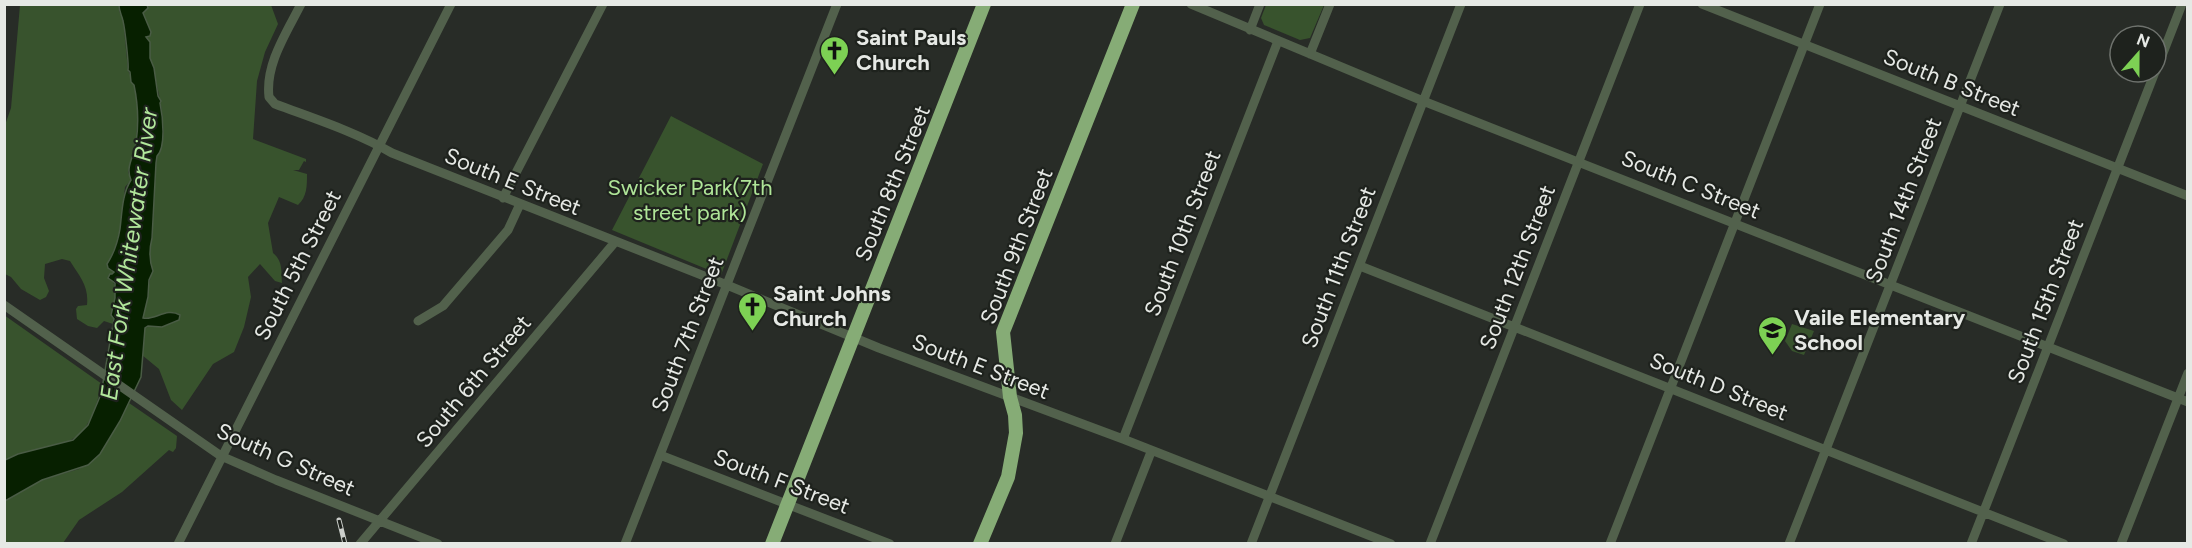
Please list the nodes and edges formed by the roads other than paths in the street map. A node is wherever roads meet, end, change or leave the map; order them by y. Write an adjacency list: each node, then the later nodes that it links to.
1 (301, 4): 24 (street, South E Street)
2 (451, 4): 24 (street, South 5th Street)
3 (603, 4): 28 (street)
4 (837, 4): 33 (street, South 7th Street)
5 (984, 4): 38 (highway, South 8th Street)
6 (1133, 4): 42 (highway, South 9th Street)
7 (1191, 4): 16 (street, South C Street)
8 (1260, 4): 16 (street)
9 (1330, 4): 20 (street)
10 (1461, 4): 22 (street, South 11th Street)
11 (1640, 4): 25 (street, South 12th Street)
12 (1702, 4): 19 (street, South B Street)
13 (1820, 4): 19 (street)
14 (2000, 4): 23 (street, South 14th Street)
15 (2182, 4): 17 (street, South 15th Street)
16 (1250, 30): 18 (street, South C Street)
17 (2168, 40)
18 (1278, 41): 20 (street, South C Street); 45 (street, South 10th Street)
19 (1804, 45): 23 (street, South B Street); 30 (street)
20 (1310, 54): 22 (street, South C Street)
21 (2151, 84): 26 (street, South 15th Street)
22 (1423, 101): 25 (street, South C Street); 32 (street, South 11th Street)
23 (1960, 107): 26 (street, South B Street); 34 (street, South 14th Street)
24 (379, 146): 28 (street, South E Street); 49 (street, South 5th Street)
25 (1580, 161): 30 (street, South C Street); 37 (street, South 12th Street)
26 (2118, 169): 27 (street, South B Street); 39 (street, South 15th Street)
27 (2187, 196)
28 (503, 198): 29 (street, South E Street)
29 (520, 204): 31 (street, South E Street); 36 (street)
30 (1734, 222): 34 (street, South C Street); 41 (street)
31 (615, 242): 33 (street, South E Street); 53 (street, South 6th Street)
32 (1360, 266): 37 (street, South D Street); 50 (street, South 11th Street)
33 (727, 285): 38 (street, South E Street); 48 (street, South 7th Street)
34 (1891, 285): 39 (street, South C Street); 46 (street, South 14th Street)
35 (4, 305): 49 (street, South G Street)
36 (418, 321)
37 (1515, 326): 41 (street, South D Street); 64 (street, South 12th Street)
38 (854, 336): 42 (street, South E Street); 51 (highway, South 8th Street)
39 (2048, 346): 43 (street, South C Street); 52 (street, South 15th Street)
40 (2187, 373): 43 (street)
41 (1671, 388): 46 (street, South D Street); 65 (street)
42 (1010, 397): 45 (street, South E Street); 60 (highway, South 9th Street)
43 (2178, 398): 44 (street, South C Street); 69 (street)
44 (2187, 402)
45 (1123, 439): 47 (street, South E Street)
46 (1827, 449): 52 (street, South D Street); 66 (street, South 14th Street)
47 (1151, 452): 50 (street, South E Street); 61 (street)
48 (660, 455): 51 (street, South F Street); 57 (street, South 7th Street)
49 (221, 456): 53 (street, South G Street); 54 (street, South 5th Street)
50 (1270, 496): 62 (street, South 11th Street); 63 (street, South E Street)
51 (788, 504): 58 (highway, South 8th Street); 59 (street, South F Street)
52 (1983, 511): 67 (street, South 15th Street); 68 (street, South D Street)
53 (380, 520): 55 (street, South 6th Street); 56 (street, South G Street)
54 (178, 543)
55 (360, 543)
56 (438, 543)
57 (625, 543)
58 (772, 543)
59 (890, 543)
60 (980, 543)
61 (1115, 543)
62 (1251, 543)
63 (1391, 543)
64 (1430, 543)
65 (1610, 543)
66 (1789, 543)
67 (1971, 543)
68 (2064, 543)
69 (2121, 543)

